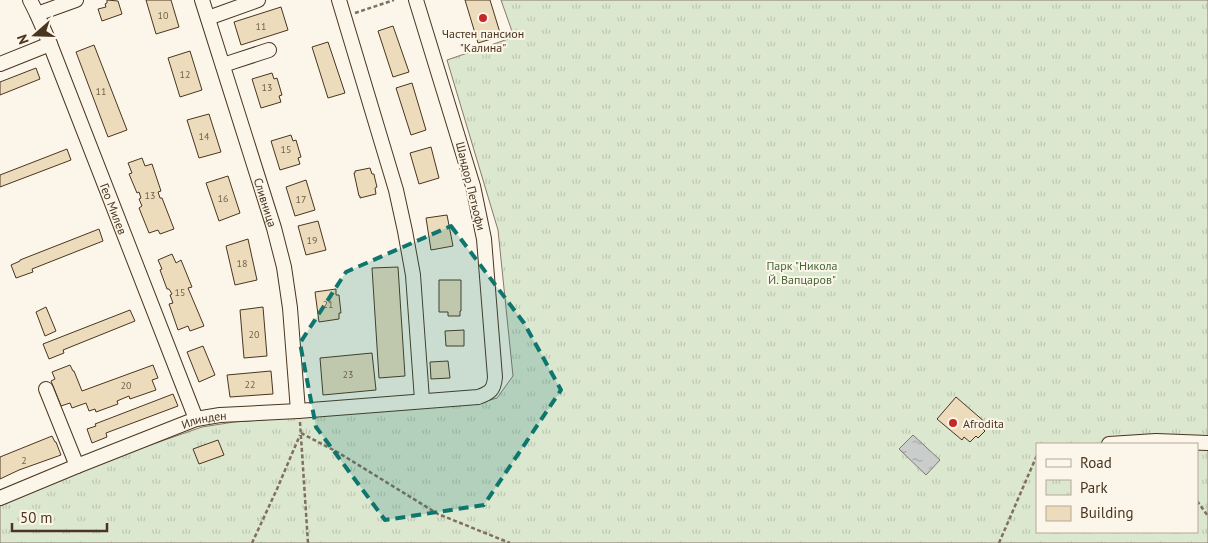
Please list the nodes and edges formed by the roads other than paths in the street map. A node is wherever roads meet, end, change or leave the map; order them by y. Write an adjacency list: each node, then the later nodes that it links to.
1 (30, 0): 7 (street, Гео Милев)
2 (76, 0): 7 (street)
3 (202, 0): 8 (street, Сливница)
4 (258, 0): 8 (street)
5 (339, 0): 15 (street)
6 (416, 0): 13 (street, Шандор Петьофи)
7 (37, 14): 9 (street, Гео Милев)
8 (208, 18): 12 (street, Сливница)
9 (50, 44): 11 (street); 17 (street, Гео Милев)
10 (269, 50): 12 (street)
11 (0, 64)
12 (223, 65): 16 (street, Сливница)
13 (495, 377): 15 (street, Илинден)
14 (46, 389): 20 (street)
15 (422, 400): 16 (street, Илинден)
16 (298, 411): 17 (street, Илинден)
17 (196, 419): 20 (street, Илинден)
18 (1124, 443): 19 (street)
19 (1208, 443)
20 (77, 466): 21 (street, Илинден)
21 (0, 498)

